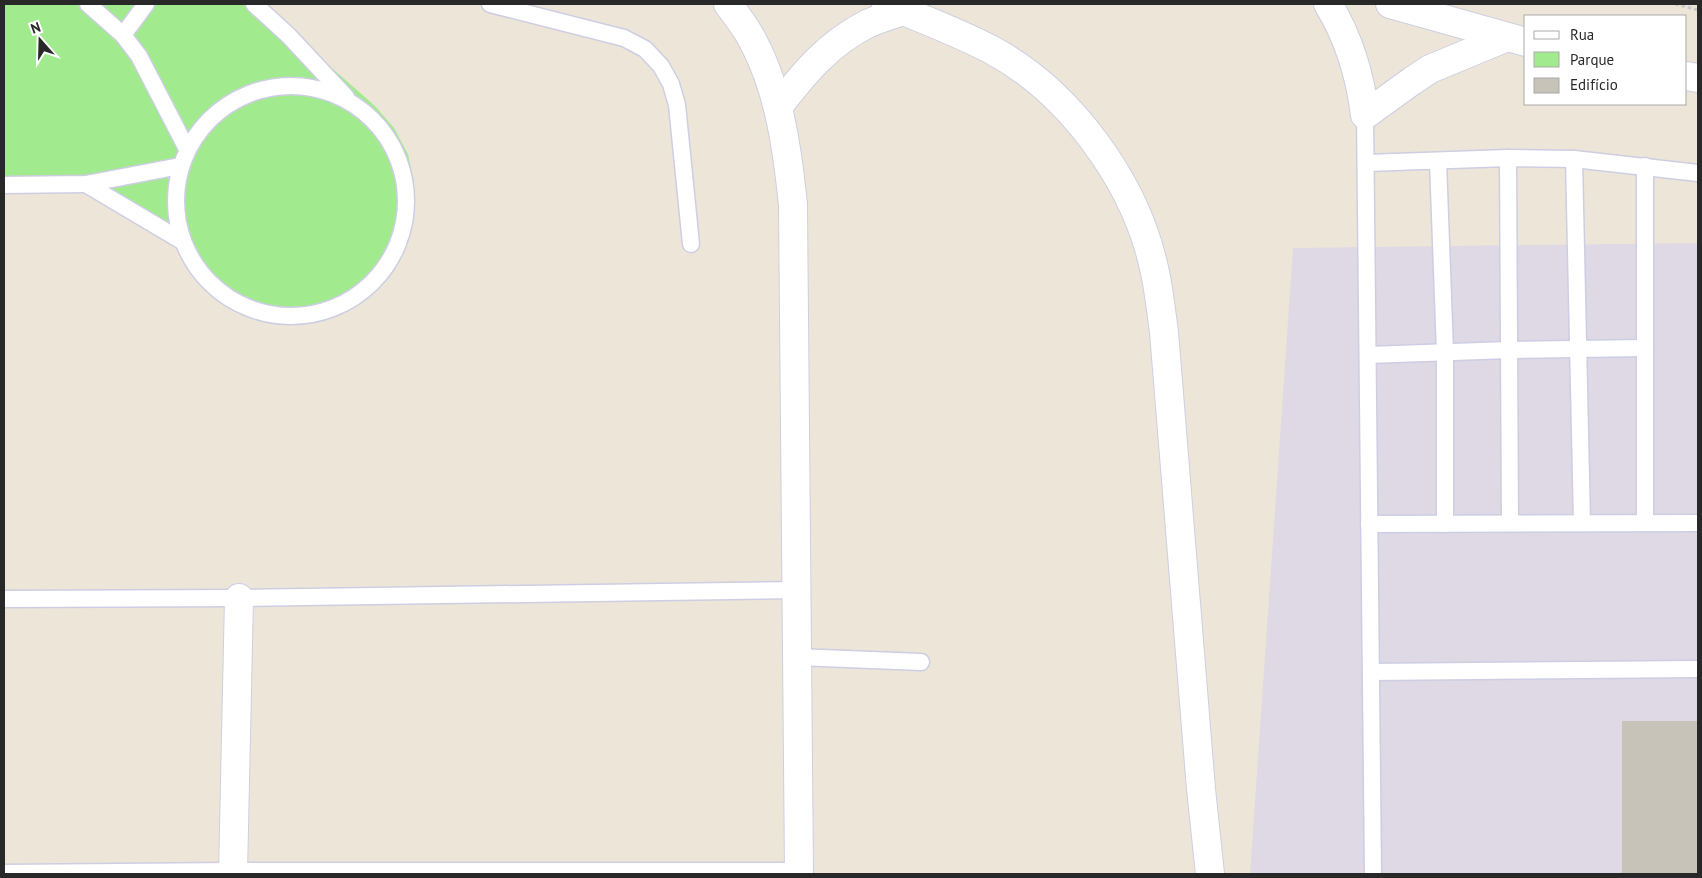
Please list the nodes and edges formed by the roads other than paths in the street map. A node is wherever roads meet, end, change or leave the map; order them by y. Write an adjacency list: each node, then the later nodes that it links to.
1 (88, 4): 9 (lane)
2 (146, 4): 9 (lane)
3 (254, 4): 11 (lane)
4 (490, 4): 25 (lane)
5 (728, 4): 12 (street)
6 (1328, 4): 13 (street)
7 (1390, 4): 10 (street)
8 (895, 7): 12 (street); 47 (street)
9 (123, 34): 14 (lane)
10 (1516, 40): 13 (street)
11 (349, 100): 14 (lane); 24 (lane)
12 (778, 107): 37 (street)
13 (1365, 115): 18 (lane)
14 (187, 149): 19 (lane)
15 (1508, 158): 16 (lane); 17 (lane); 28 (lane)
16 (1574, 159): 20 (lane); 27 (lane)
17 (1438, 160): 18 (lane); 29 (lane)
18 (1366, 163): 30 (lane)
19 (180, 166): 22 (lane); 24 (lane)
20 (1646, 166): 21 (lane); 26 (lane)
21 (1698, 173)
22 (86, 184): 23 (lane); 24 (lane)
23 (4, 185)
24 (182, 241)
25 (691, 244)
26 (1645, 348): 27 (lane); 32 (lane)
27 (1577, 349): 28 (lane); 31 (lane)
28 (1509, 350): 29 (lane); 36 (lane)
29 (1445, 352): 30 (lane); 35 (lane)
30 (1368, 355): 34 (lane)
31 (1582, 523): 32 (lane); 36 (lane)
32 (1645, 523): 33 (lane)
33 (1698, 523)
34 (1369, 524): 35 (lane); 43 (lane)
35 (1445, 524): 36 (lane)
36 (1510, 524)
37 (796, 590): 39 (lane); 40 (street)
38 (4, 598): 39 (lane)
39 (239, 598): 44 (street)
40 (797, 657): 41 (lane); 46 (street)
41 (920, 662)
42 (1698, 669): 43 (lane)
43 (1371, 672): 48 (lane)
44 (233, 872): 45 (lane); 46 (lane)
45 (4, 873)
46 (799, 873)
47 (1210, 874)
48 (1372, 874)

